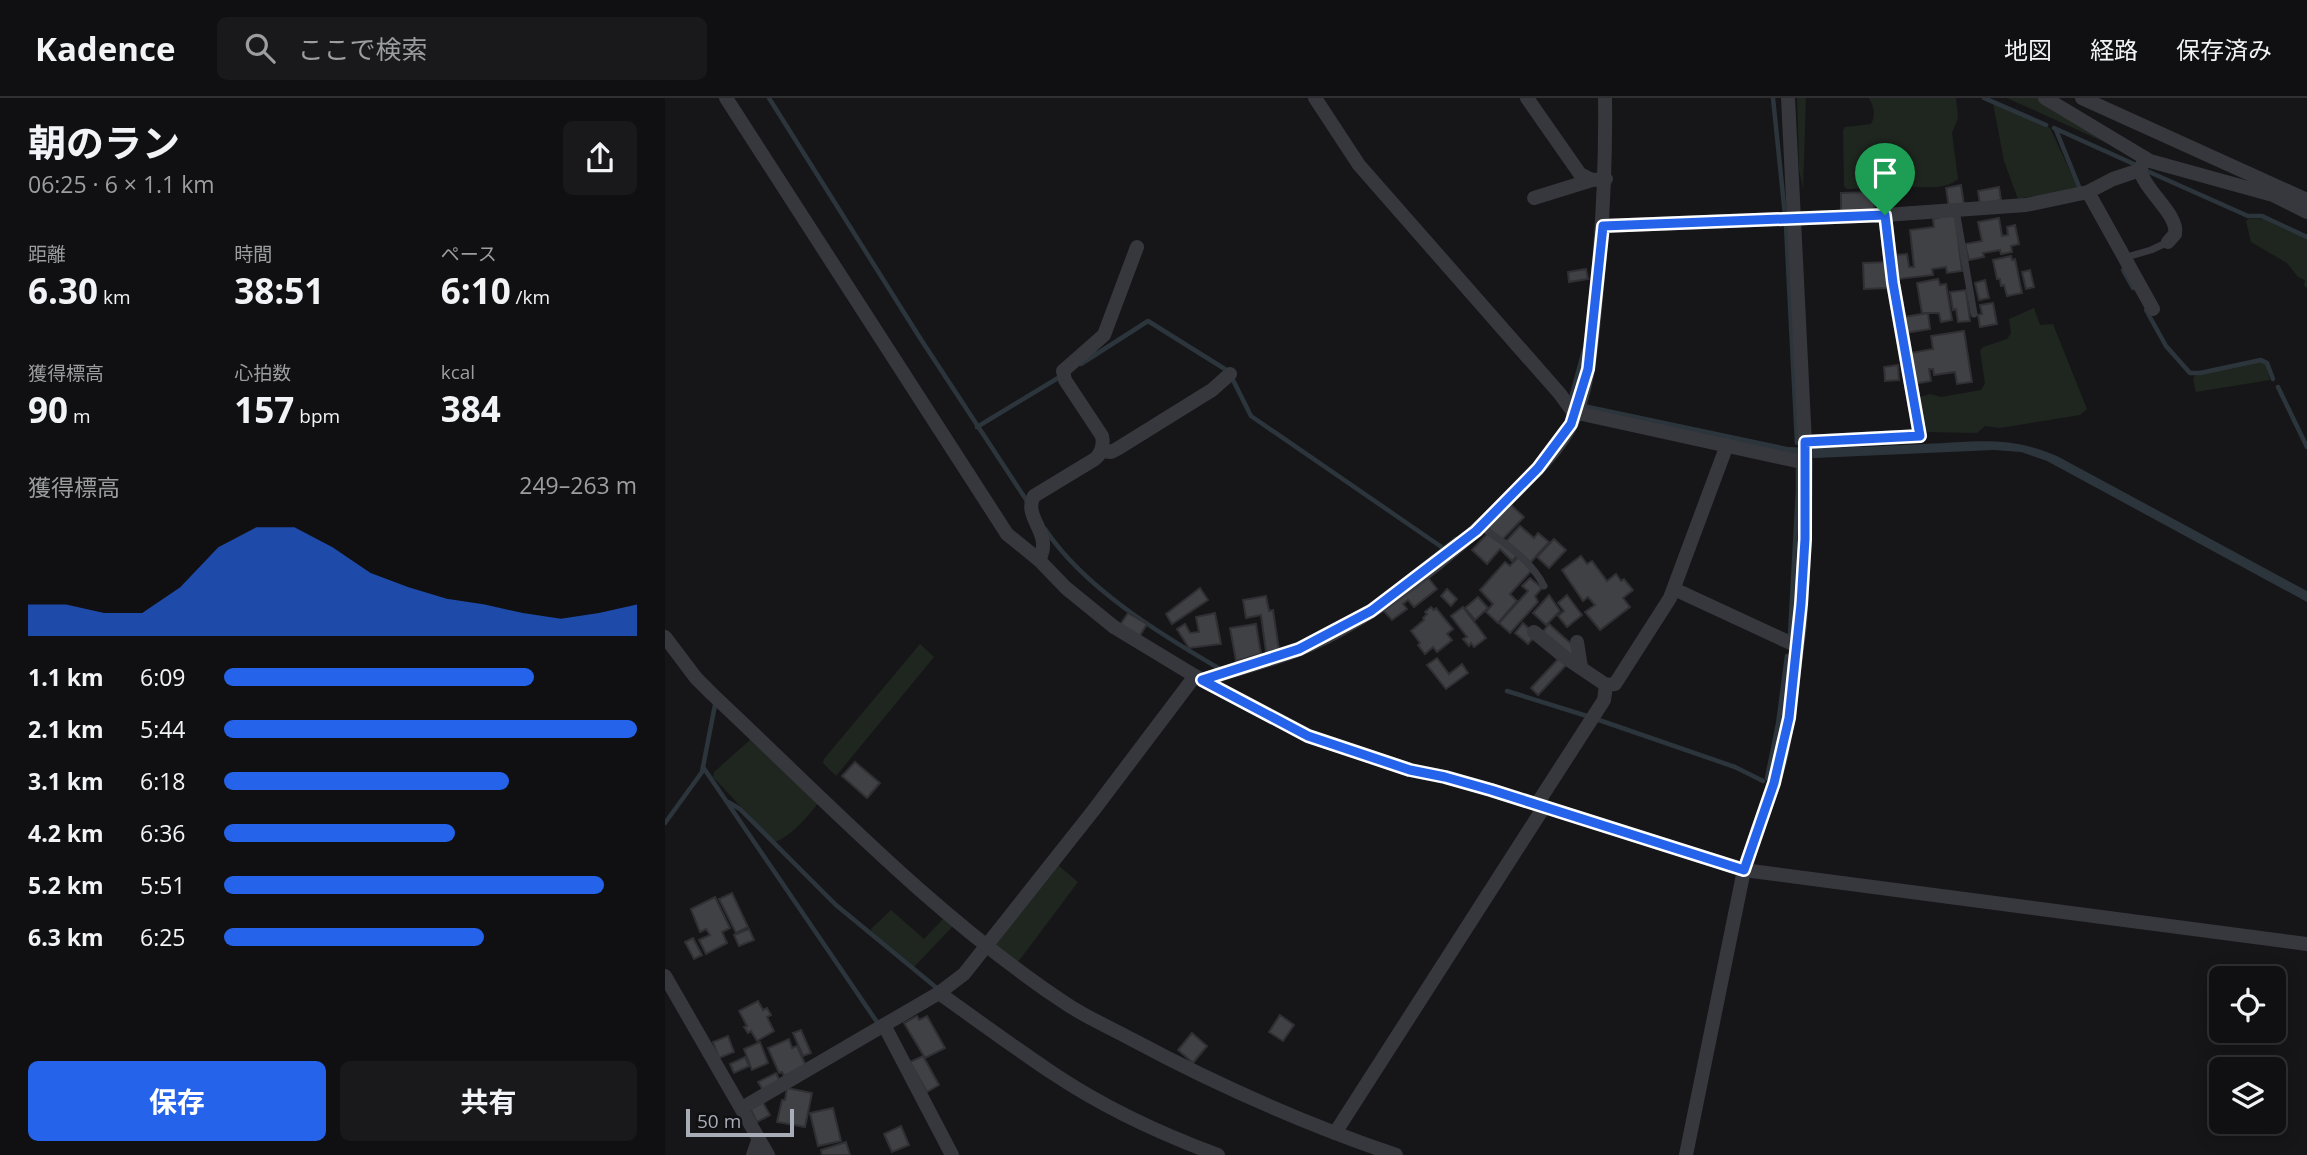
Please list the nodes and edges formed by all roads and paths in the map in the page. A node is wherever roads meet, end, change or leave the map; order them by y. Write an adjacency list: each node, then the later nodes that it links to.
1 (726, 98): 30 (street)
2 (1315, 98): 25 (street)
3 (1527, 98): 9 (street)
4 (1605, 98): 9 (street)
5 (1788, 98): 17 (street)
6 (2045, 98): 8 (street)
7 (2082, 98): 11 (street)
8 (2142, 164): 10 (street); 11 (street); 19 (street)
9 (1599, 180): 12 (street); 18 (street)
10 (2088, 192): 14 (street); 21 (street)
11 (2288, 196): 13 (street); 15 (street)
12 (1534, 198)
13 (2307, 200)
14 (1957, 210): 16 (street); 23 (lane)
15 (2307, 212)
16 (1885, 215): 17 (street); 28 (street)
17 (1794, 219): 18 (street); 28 (street)
18 (1603, 226): 25 (street)
19 (2168, 242): 21 (lane)
20 (1137, 247): 27 (street)
21 (2123, 258): 22 (street)
22 (2153, 309)
23 (1974, 314)
24 (1230, 374): 27 (street)
25 (1573, 411): 26 (street); 29 (street)
26 (1727, 445): 28 (street); 32 (street)
27 (1102, 451): 30 (street)
28 (1806, 453): 36 (street)
29 (1481, 527): 31 (lane); 38 (street)
30 (1039, 560): 38 (street)
31 (1544, 586)
32 (1674, 589): 36 (street); 39 (street)
33 (1534, 632): 37 (street)
34 (665, 637): 43 (street)
35 (1577, 642): 37 (street)
36 (1797, 646): 41 (street)
37 (1581, 667): 39 (street)
38 (1199, 678): 40 (street); 43 (street)
39 (1606, 685): 40 (street)
40 (1540, 805): 41 (street); 48 (street)
41 (1744, 870): 42 (street); 55 (street)
42 (2307, 944)
43 (987, 946): 45 (street); 48 (street)
44 (665, 976): 47 (street)
45 (939, 993): 46 (street); 53 (street)
46 (884, 1025): 47 (street); 52 (street)
47 (742, 1108): 49 (street)
48 (1335, 1133): 54 (street)
49 (758, 1138): 50 (street); 51 (street)
50 (753, 1155)
51 (768, 1155)
52 (952, 1155)
53 (1218, 1155)
54 (1395, 1155)
55 (1686, 1155)

